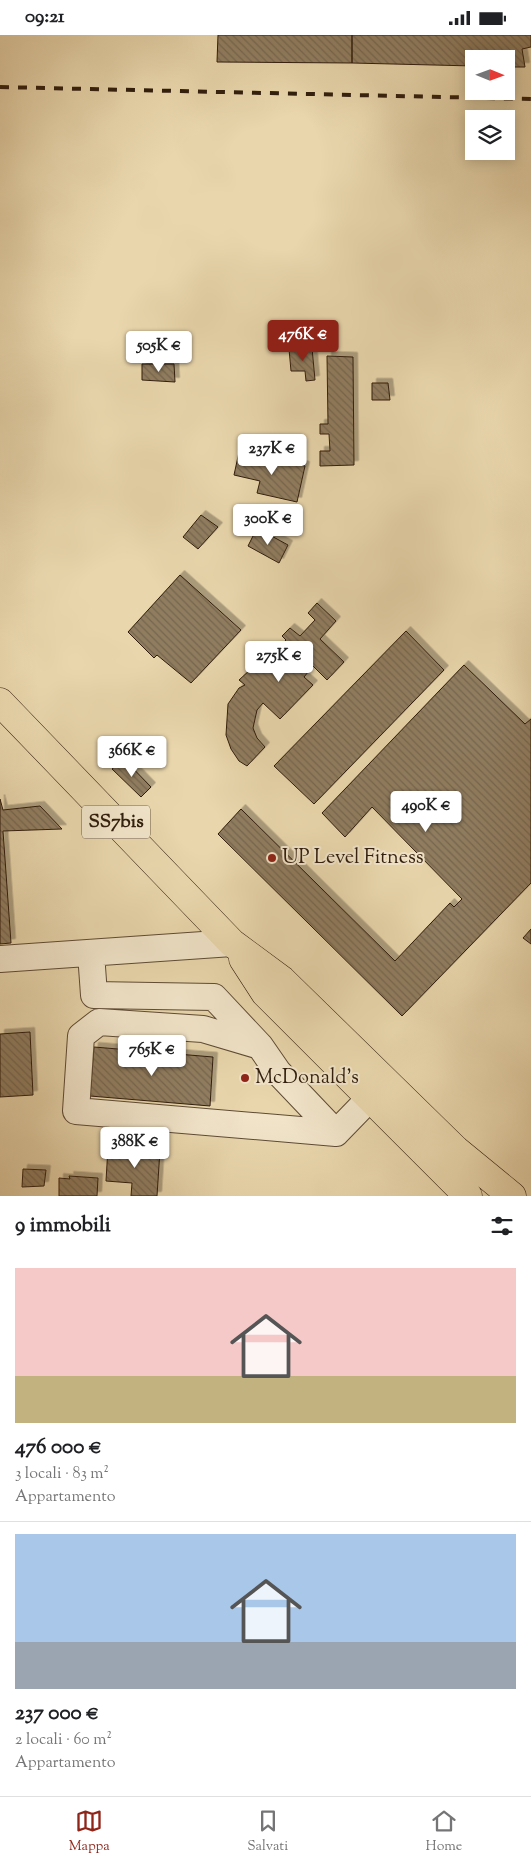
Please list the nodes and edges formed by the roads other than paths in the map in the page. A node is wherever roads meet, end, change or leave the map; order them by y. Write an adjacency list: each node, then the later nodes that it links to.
1 (3, 709): 2 (main road, SS7bis)
2 (232, 943): 3 (lane); 6 (main road, SS7bis); 8 (main road, SS7bis)
3 (91, 953): 4 (lane); 5 (lane)
4 (0, 959)
5 (260, 1046): 7 (lane); 7 (lane)
6 (370, 1098): 7 (lane); 9 (main road, SS7bis)
7 (336, 1133)
8 (456, 1150): 10 (main road, SS7bis); 11 (main road, SS7bis)
9 (468, 1196)
10 (490, 1196)
11 (512, 1196)

